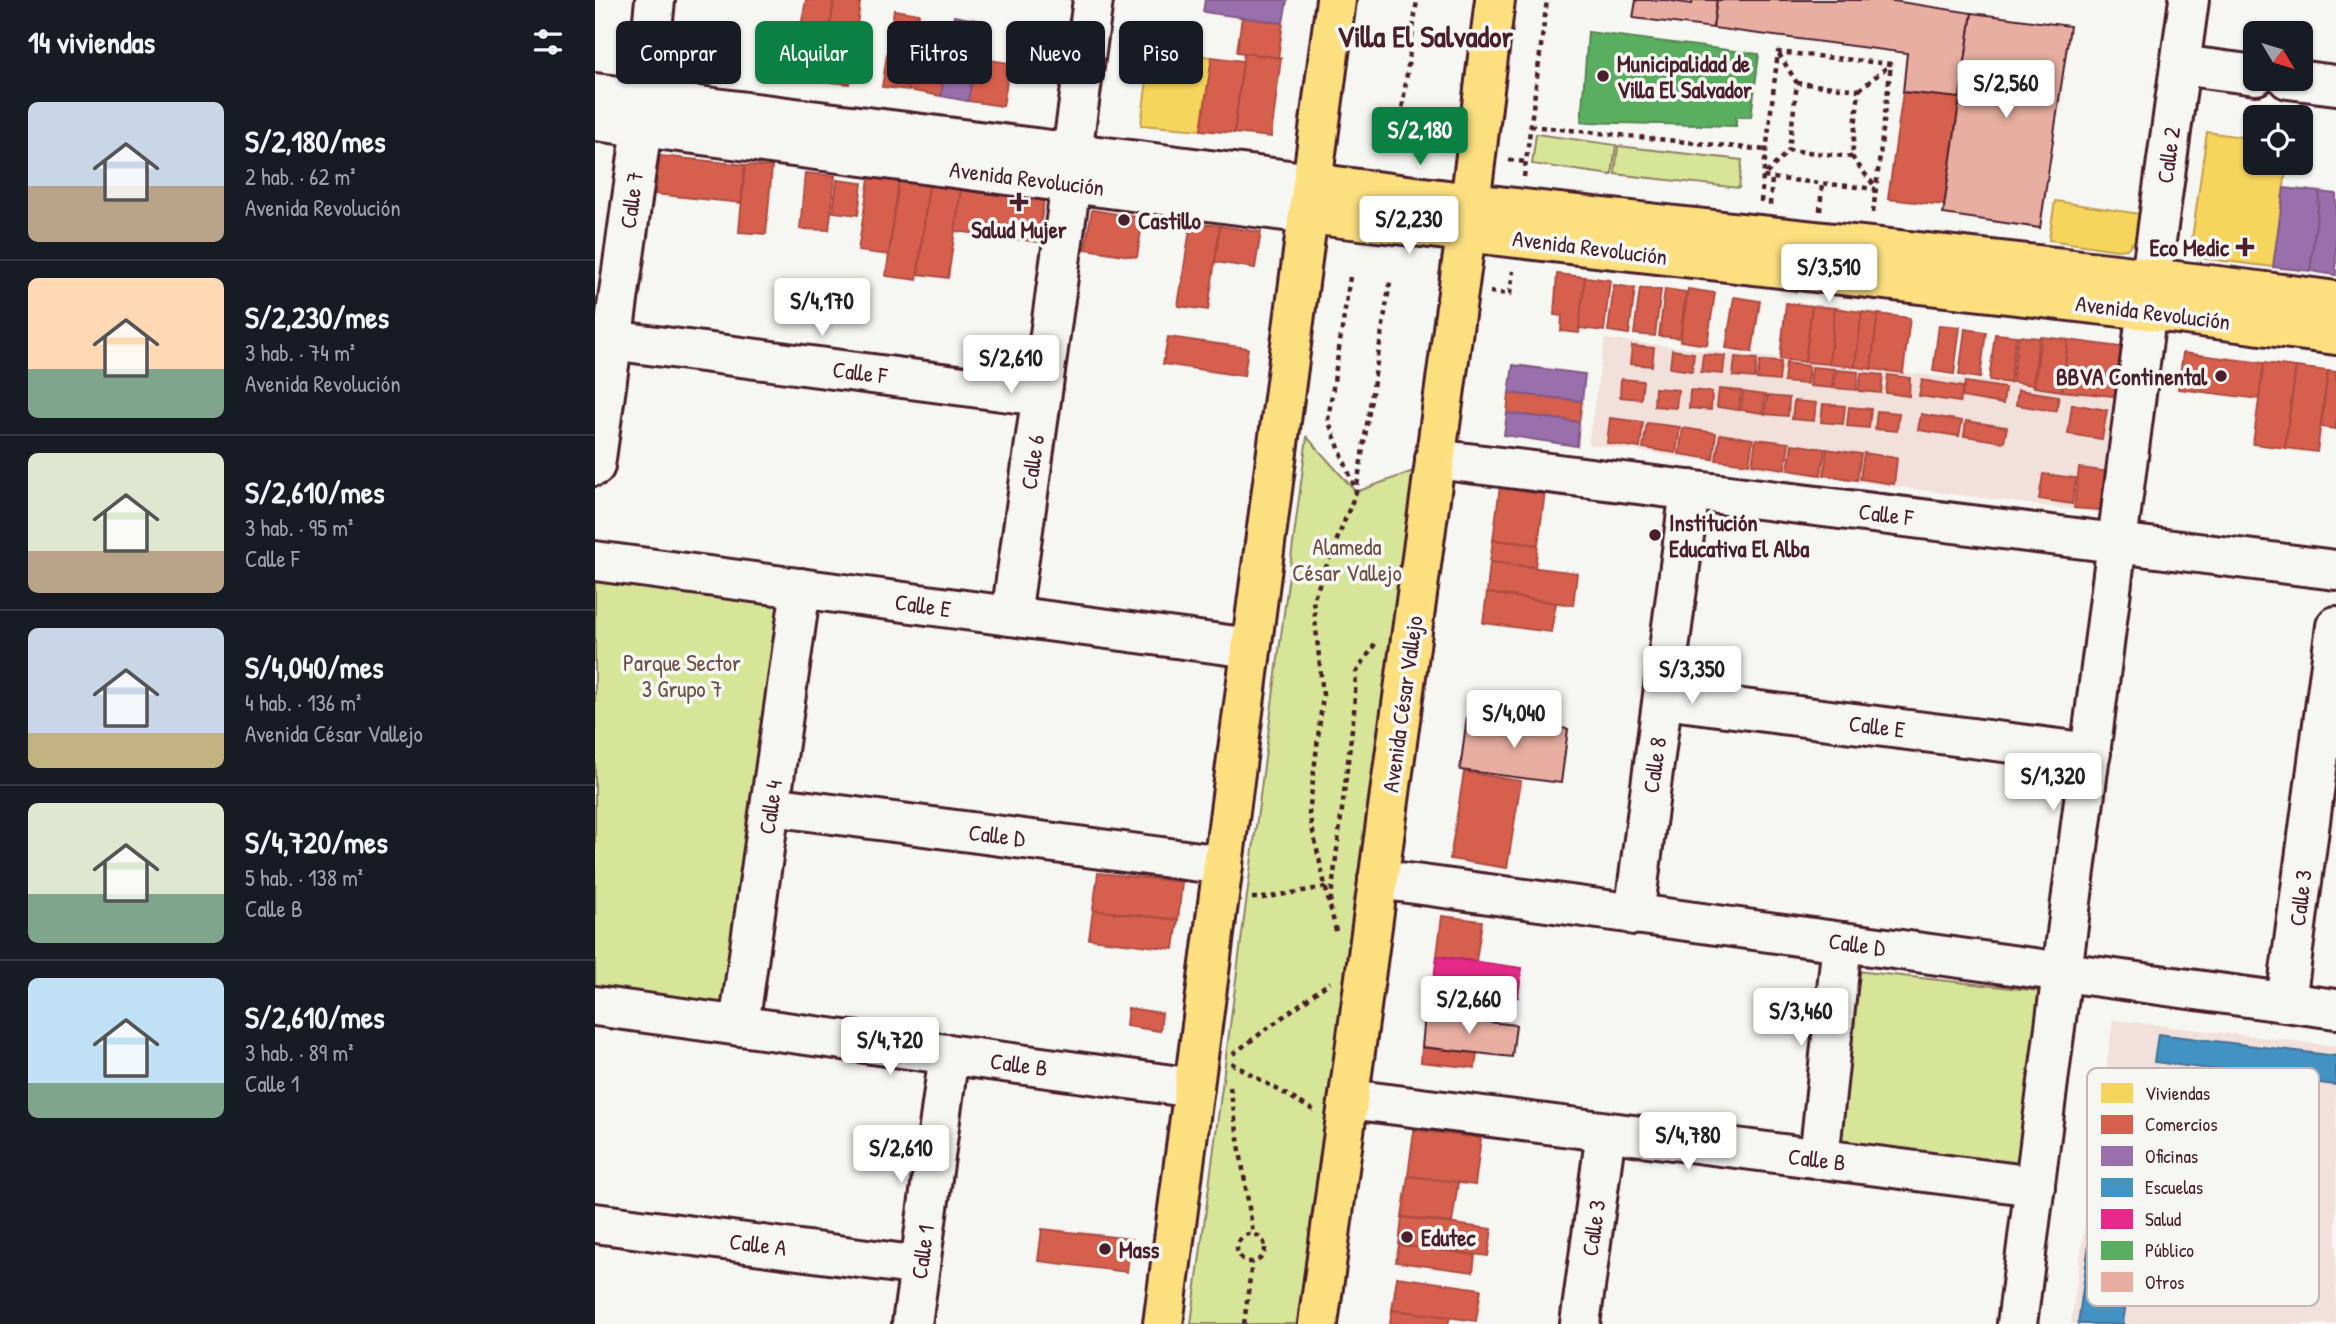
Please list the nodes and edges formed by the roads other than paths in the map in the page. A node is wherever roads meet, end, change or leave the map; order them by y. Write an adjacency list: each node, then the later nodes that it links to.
1 (655, 0): 11 (street)
2 (1093, 0): 13 (street)
3 (1336, 0): 14 (main road)
4 (1495, 0): 15 (main road, Avenida César Vallejo)
5 (2189, 0): 6 (street, Calle 2)
6 (2180, 65): 7 (street); 16 (street, Calle 2)
7 (2243, 73)
8 (2313, 82): 9 (street)
9 (2336, 85)
10 (595, 93): 11 (street, Avenida Revolución)
11 (643, 114): 12 (street, Avenida Revolución); 13 (street, Avenida Revolución); 19 (street, Calle 7)
12 (595, 121)
13 (1071, 168): 14 (street, Avenida Revolución); 20 (street, Calle 6)
14 (1310, 199): 15 (main road, Avenida Revolución); 30 (main road)
15 (1468, 218): 16 (main road, Avenida Revolución); 21 (main road, Avenida César Vallejo)
16 (2150, 293): 17 (main road, Avenida Revolución); 18 (main road, Avenida Revolución); 24 (street, Calle 2)
17 (2336, 301)
18 (2336, 335)
19 (604, 339): 20 (street, Calle F); 22 (street, Calle 7)
20 (1041, 396): 28 (street, Calle 6)
21 (1435, 459): 23 (street, Calle F); 35 (main road, Avenida César Vallejo)
22 (595, 466)
23 (1691, 490): 24 (street, Calle F); 31 (street, Calle 8)
24 (2119, 543): 26 (street, Calle F); 32 (street, Calle 2)
25 (595, 561): 27 (street, Calle E)
26 (2336, 570)
27 (801, 588): 28 (street, Calle E); 34 (street, Calle 4)
28 (1011, 616): 30 (street, Calle E)
29 (2336, 626): 33 (street, Calle 3)
30 (1251, 648): 36 (main road)
31 (1663, 699): 32 (street, Calle E); 37 (street, Calle 8)
32 (2091, 753): 39 (street, Calle 2)
33 (2325, 787): 40 (street, Calle 3)
34 (771, 806): 36 (street, Calle D); 43 (street, Calle 4)
35 (1378, 879): 37 (street, Calle D); 46 (main road, Avenida César Vallejo)
36 (1221, 880): 45 (main road)
37 (1634, 915): 38 (street, Calle D)
38 (1842, 942): 39 (street, Calle D); 48 (street)
39 (2063, 972): 40 (street, Calle D); 49 (street, Calle 2)
40 (2286, 1002): 42 (street, Calle D)
41 (595, 1006): 43 (street, Calle B)
42 (2336, 1009)
43 (739, 1026): 44 (street, Calle B)
44 (949, 1054): 45 (street, Calle B); 51 (street, Calle 1)
45 (1217, 1082): 53 (main road)
46 (1347, 1109): 47 (street, Calle B); 54 (main road, Avenida César Vallejo)
47 (1606, 1132): 48 (street, Calle B); 55 (street, Calle 3)
48 (1819, 1159): 49 (street, Calle B)
49 (2035, 1186): 56 (street, Calle 2)
50 (595, 1223): 51 (street, Calle A)
51 (920, 1266): 52 (street, Calle 1)
52 (912, 1324)
53 (1163, 1324)
54 (1318, 1324)
55 (1580, 1324)
56 (2017, 1324)

